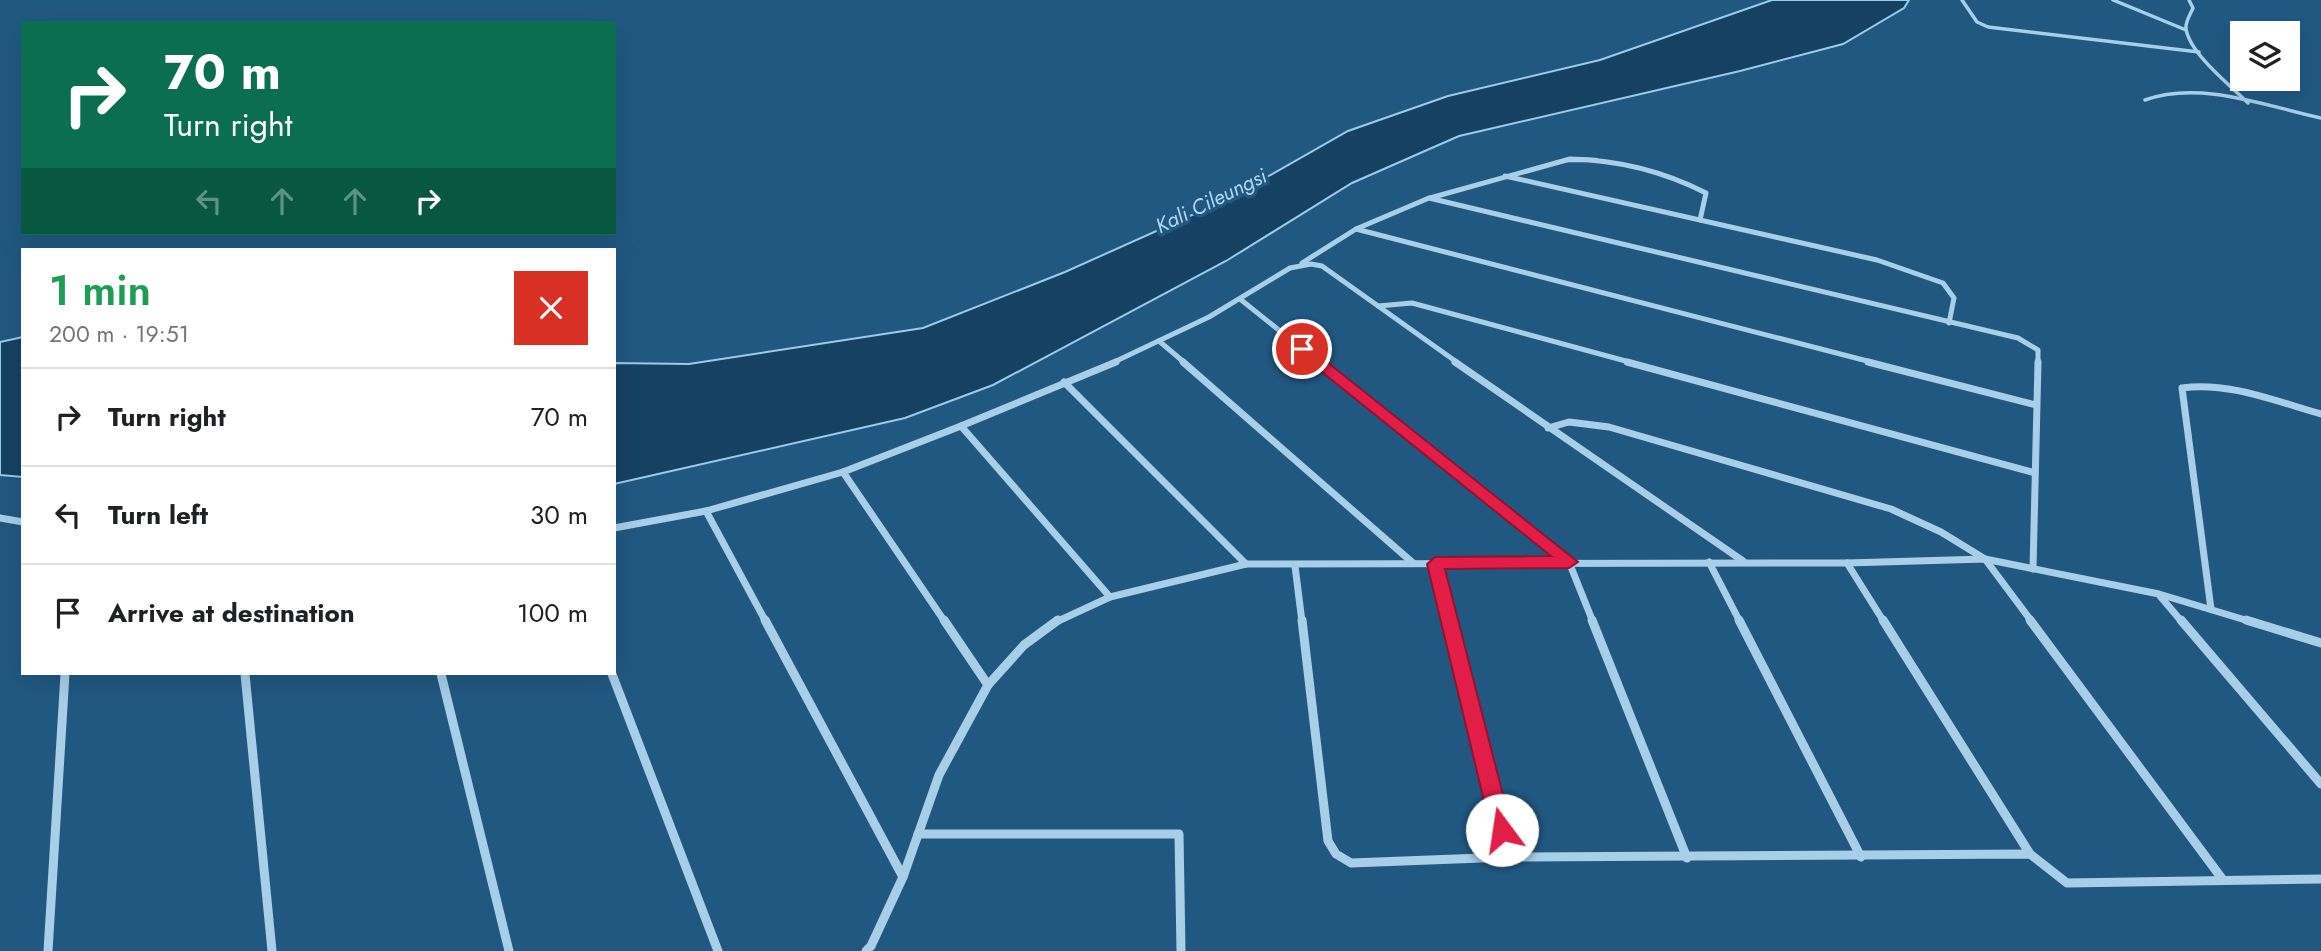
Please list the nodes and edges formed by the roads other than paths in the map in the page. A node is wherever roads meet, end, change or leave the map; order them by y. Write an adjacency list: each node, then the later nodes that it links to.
1 (1962, 0): 5 (lane)
2 (2113, 0): 4 (lane)
3 (2189, 0): 4 (lane)
4 (2186, 30): 5 (lane)
5 (2199, 52): 7 (lane)
6 (2145, 100): 7 (lane)
7 (2248, 103): 8 (lane)
8 (2321, 118)
9 (1505, 176): 10 (street); 11 (street); 11 (street)
10 (1429, 198): 12 (street); 16 (street)
11 (1700, 220): 16 (street)
12 (1356, 229): 13 (street); 19 (street)
13 (1302, 262): 14 (street); 15 (street)
14 (1240, 299): 17 (street); 31 (street)
15 (1378, 306): 22 (street); 24 (street)
16 (1949, 323): 19 (street)
17 (1159, 341): 18 (street); 33 (street)
18 (1064, 382): 21 (street); 35 (street)
19 (2036, 405): 24 (street)
20 (2321, 414): 41 (street)
21 (961, 426): 23 (street); 40 (street)
22 (1548, 428): 29 (street); 30 (street)
23 (843, 472): 25 (street); 47 (street)
24 (2035, 472): 38 (street)
25 (706, 511): 28 (street); 54 (street)
26 (0, 518): 27 (street)
27 (21, 523)
28 (616, 528)
29 (1985, 559): 34 (street); 38 (street); 56 (street)
30 (1743, 561): 32 (street); 34 (street)
31 (1569, 562): 32 (street); 36 (street); 53 (street)
32 (1709, 562): 52 (street)
33 (1413, 563): 36 (street); 37 (street)
34 (1847, 563): 50 (street)
35 (1245, 564): 37 (street); 40 (street)
36 (1435, 564): 51 (street)
37 (1295, 566): 51 (street)
38 (2033, 569): 39 (street)
39 (2159, 594): 41 (street); 48 (street)
40 (1110, 597): 47 (street)
41 (2211, 609): 42 (street)
42 (2321, 643)
43 (65, 675): 57 (street)
44 (245, 675): 58 (street)
45 (441, 675): 59 (street)
46 (612, 675): 60 (street)
47 (988, 685): 49 (street)
48 (2321, 784)
49 (918, 834): 54 (street); 62 (street)
50 (2030, 854): 52 (street); 56 (street)
51 (1508, 857): 53 (street)
52 (1861, 857): 53 (street)
53 (1687, 858)
54 (903, 877): 61 (street)
55 (2321, 879): 56 (street)
56 (2222, 880)
57 (48, 951)
58 (272, 951)
59 (509, 951)
60 (718, 951)
61 (866, 951)
62 (1181, 951)

